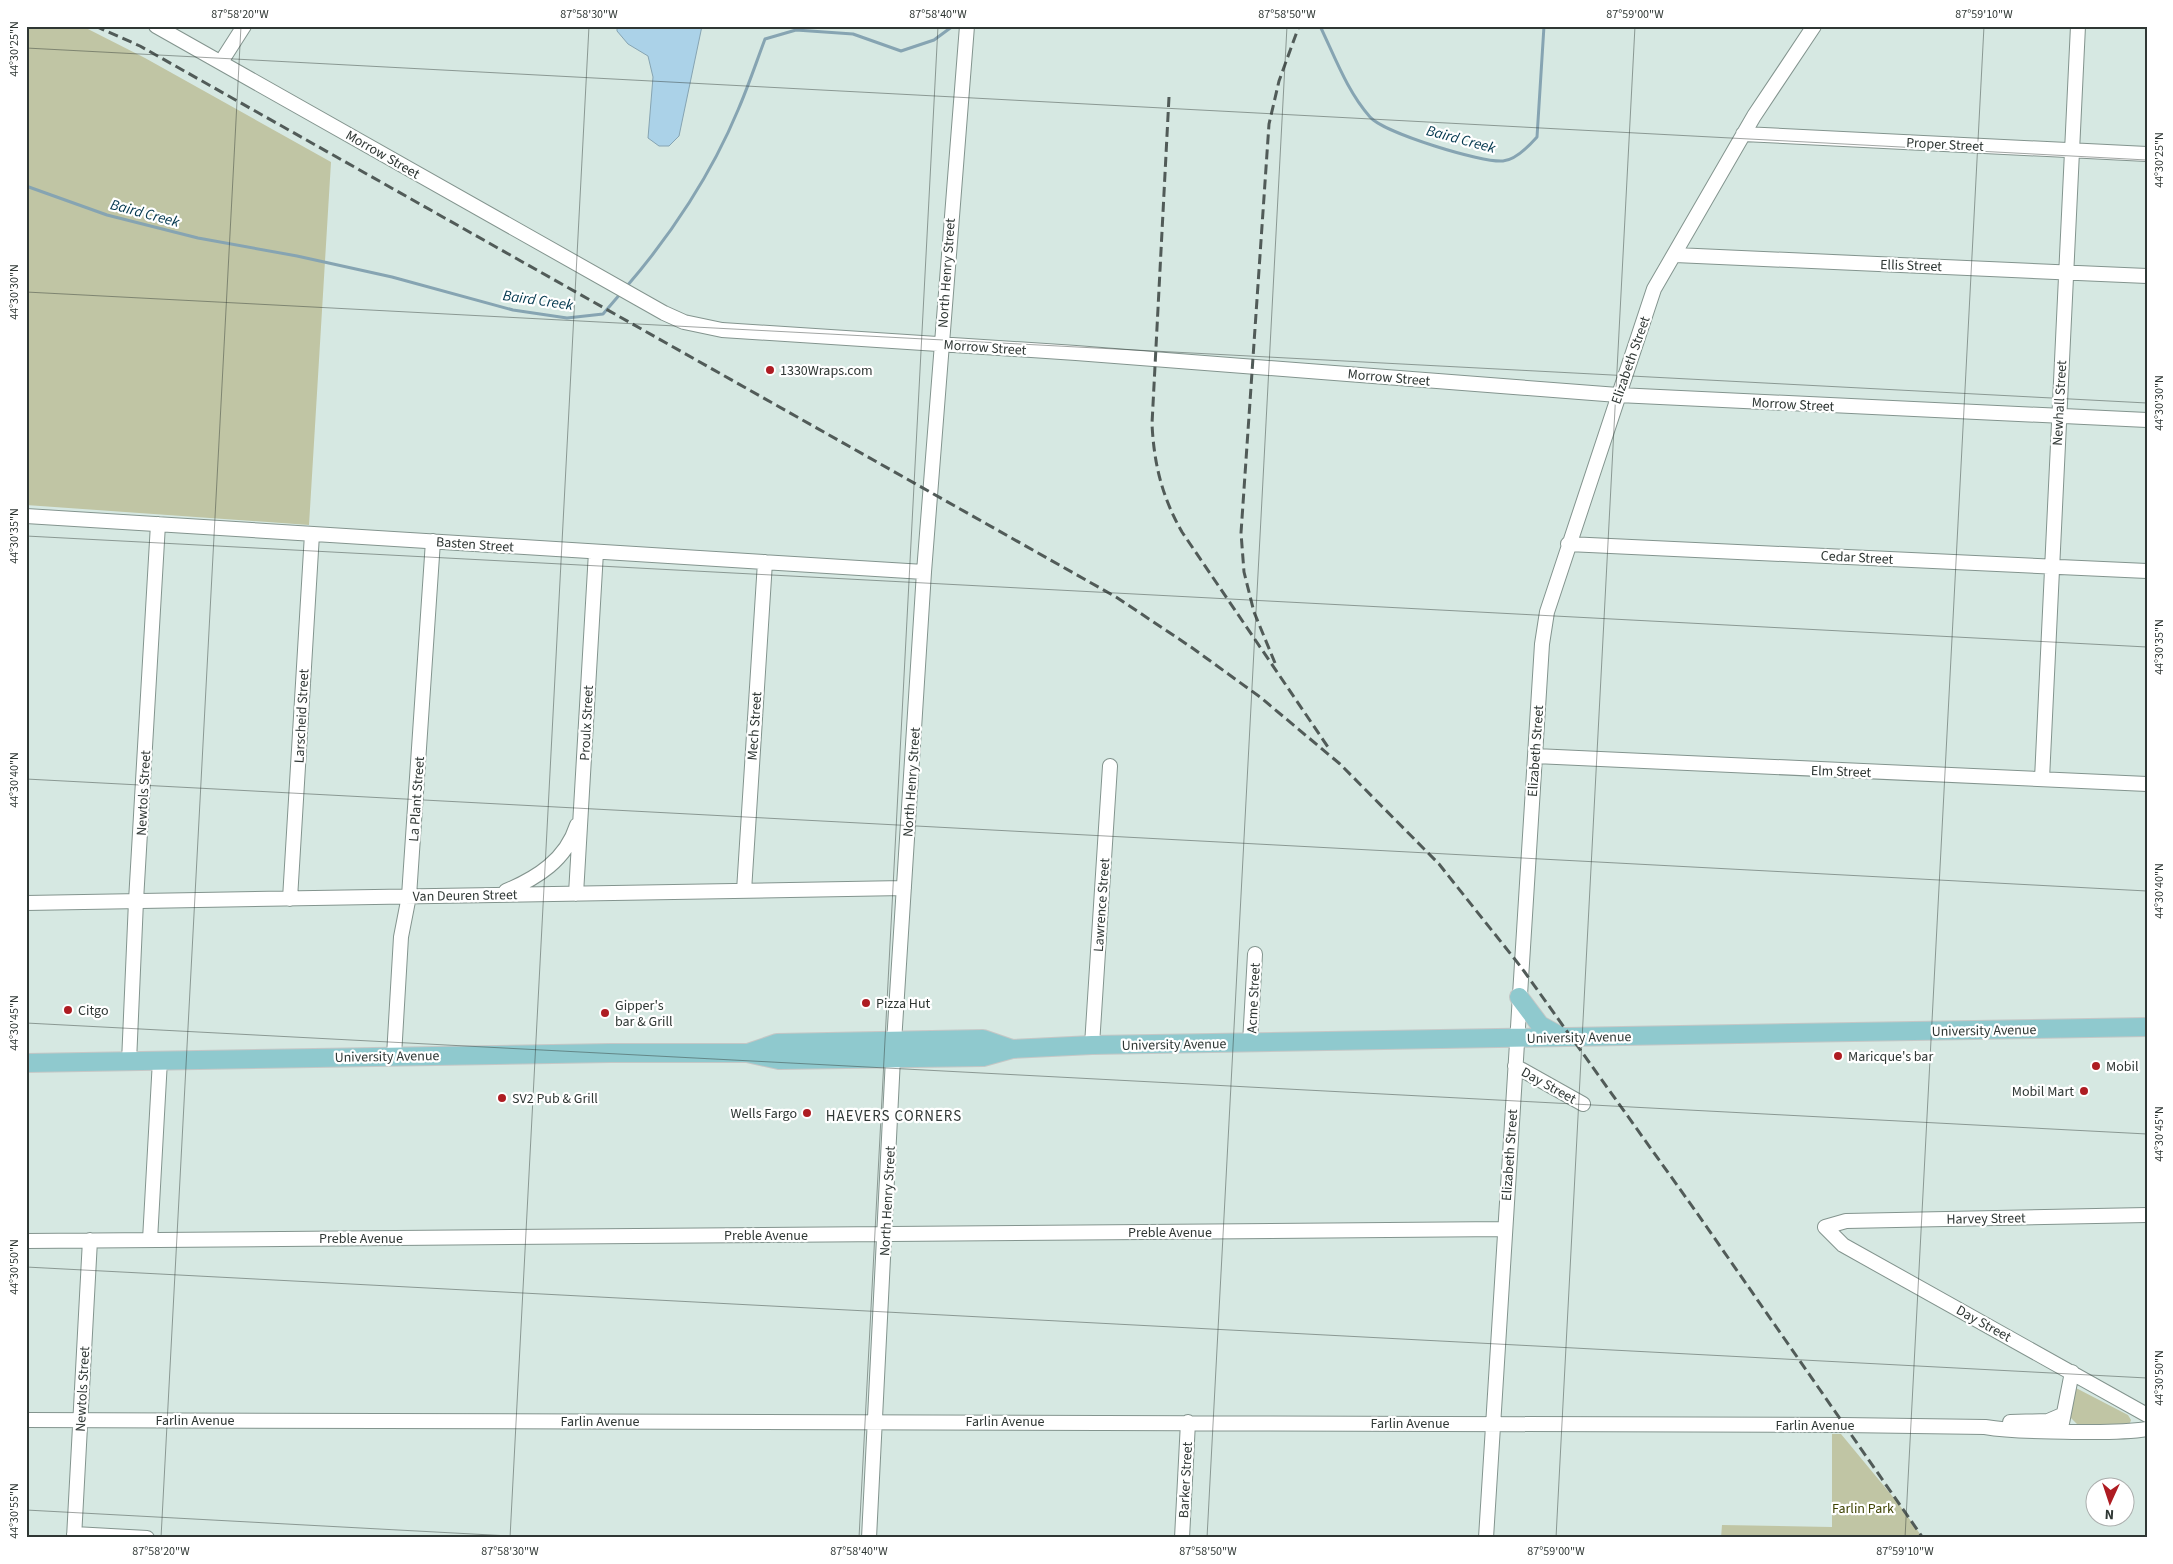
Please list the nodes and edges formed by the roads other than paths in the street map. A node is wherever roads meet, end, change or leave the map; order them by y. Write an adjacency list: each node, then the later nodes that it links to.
1 (156, 26): 6 (street, Morrow Street)
2 (244, 26): 6 (street)
3 (1814, 26): 7 (street, Elizabeth Street)
4 (2078, 26): 8 (street, Newhall Street)
5 (966, 31): 13 (street, North Henry Street)
6 (221, 62): 13 (street, Morrow Street)
7 (1743, 134): 8 (street, Proper Street); 10 (street, Elizabeth Street)
8 (2071, 150): 9 (street, Proper Street); 11 (street, Newhall Street)
9 (2147, 154)
10 (1675, 255): 11 (street, Ellis Street); 14 (street, Elizabeth Street)
11 (2065, 272): 12 (street, Ellis Street); 15 (street, Newhall Street)
12 (2147, 276)
13 (941, 344): 14 (street, Morrow Street); 26 (street, North Henry Street)
14 (1618, 396): 15 (street, Morrow Street); 21 (street, Elizabeth Street)
15 (2059, 416): 16 (street, Morrow Street); 24 (street, Newhall Street)
16 (2147, 420)
17 (26, 516): 18 (street, Basten Street)
18 (158, 524): 19 (street, Basten Street); 38 (street, Newtols Street)
19 (312, 534): 20 (street, Basten Street); 37 (street, Larscheid Street)
20 (433, 541): 22 (street, Basten Street); 36 (street, La Plant Street)
21 (1568, 544): 24 (street, Cedar Street); 27 (street, Elizabeth Street)
22 (596, 552): 23 (street, Basten Street); 31 (street, Proulx Street)
23 (765, 562): 26 (street, Basten Street); 33 (street, Mech Street)
24 (2052, 566): 25 (street, Cedar Street); 29 (street, Newhall Street)
25 (2147, 571)
26 (924, 572): 32 (street, North Henry Street)
27 (1535, 756): 29 (street, Elm Street); 41 (street, Elizabeth Street)
28 (1110, 766): 47 (street, Lawrence Street)
29 (2042, 779): 30 (street, Elm Street)
30 (2147, 784)
31 (581, 813): 34 (street, Proulx Street); 35 (street)
32 (904, 888): 33 (street, Van Deuren Street); 45 (street, North Henry Street)
33 (744, 890): 34 (street, Van Deuren Street)
34 (576, 894): 35 (street, Van Deuren Street)
35 (492, 895): 36 (street, Van Deuren Street)
36 (409, 896): 37 (street, Van Deuren Street); 50 (street, La Plant Street)
37 (290, 898): 38 (street, Van Deuren Street)
38 (136, 901): 39 (street, Van Deuren Street); 53 (street, Newtols Street)
39 (26, 903)
40 (1255, 954): 46 (street, Acme Street)
41 (1519, 997): 43 (main road); 44 (street, Elizabeth Street)
42 (2147, 1027): 43 (main road, University Avenue)
43 (1562, 1037): 44 (main road, University Avenue)
44 (1516, 1038): 46 (main road, University Avenue); 55 (street, Elizabeth Street)
45 (894, 1040): 48 (main road, University Avenue); 49 (main road, University Avenue); 51 (street, North Henry Street)
46 (1250, 1043): 47 (main road, University Avenue)
47 (1092, 1045): 48 (main road, University Avenue)
48 (1012, 1049): 51 (main road, University Avenue)
49 (747, 1053): 50 (main road, University Avenue); 51 (main road, University Avenue)
50 (394, 1056): 52 (main road, University Avenue)
51 (893, 1058): 60 (street, North Henry Street)
52 (160, 1060): 53 (main road, University Avenue); 62 (street)
53 (129, 1062): 54 (main road, University Avenue)
54 (26, 1063)
55 (1515, 1066): 56 (street, Day Street); 59 (street, Elizabeth Street)
56 (1583, 1104)
57 (2147, 1215): 58 (street, Harvey Street)
58 (1825, 1226): 64 (street, Day Street)
59 (1505, 1229): 60 (street, Preble Avenue); 71 (street, Elizabeth Street)
60 (885, 1234): 62 (street, Preble Avenue); 69 (street, North Henry Street)
61 (90, 1240): 62 (street, Preble Avenue); 63 (street, Preble Avenue); 68 (street, Newtols Street)
62 (150, 1240)
63 (26, 1241)
64 (2072, 1372): 65 (street); 66 (street, Day Street)
65 (2062, 1415): 72 (street, Farlin Avenue); 74 (street)
66 (2147, 1415)
67 (26, 1420): 68 (street, Farlin Avenue)
68 (81, 1420): 69 (street, Farlin Avenue); 75 (street, Newtols Street)
69 (875, 1421): 70 (street, Farlin Avenue); 77 (street, North Henry Street)
70 (1188, 1422): 71 (street, Farlin Avenue); 78 (street, Barker Street)
71 (1494, 1424): 72 (street, Farlin Avenue); 79 (street, Elizabeth Street)
72 (1984, 1427): 74 (street, Farlin Avenue)
73 (2147, 1429): 74 (street, Farlin Avenue)
74 (2062, 1432)
75 (74, 1536): 76 (street)
76 (147, 1538)
77 (869, 1538)
78 (1182, 1538)
79 (1486, 1538)

